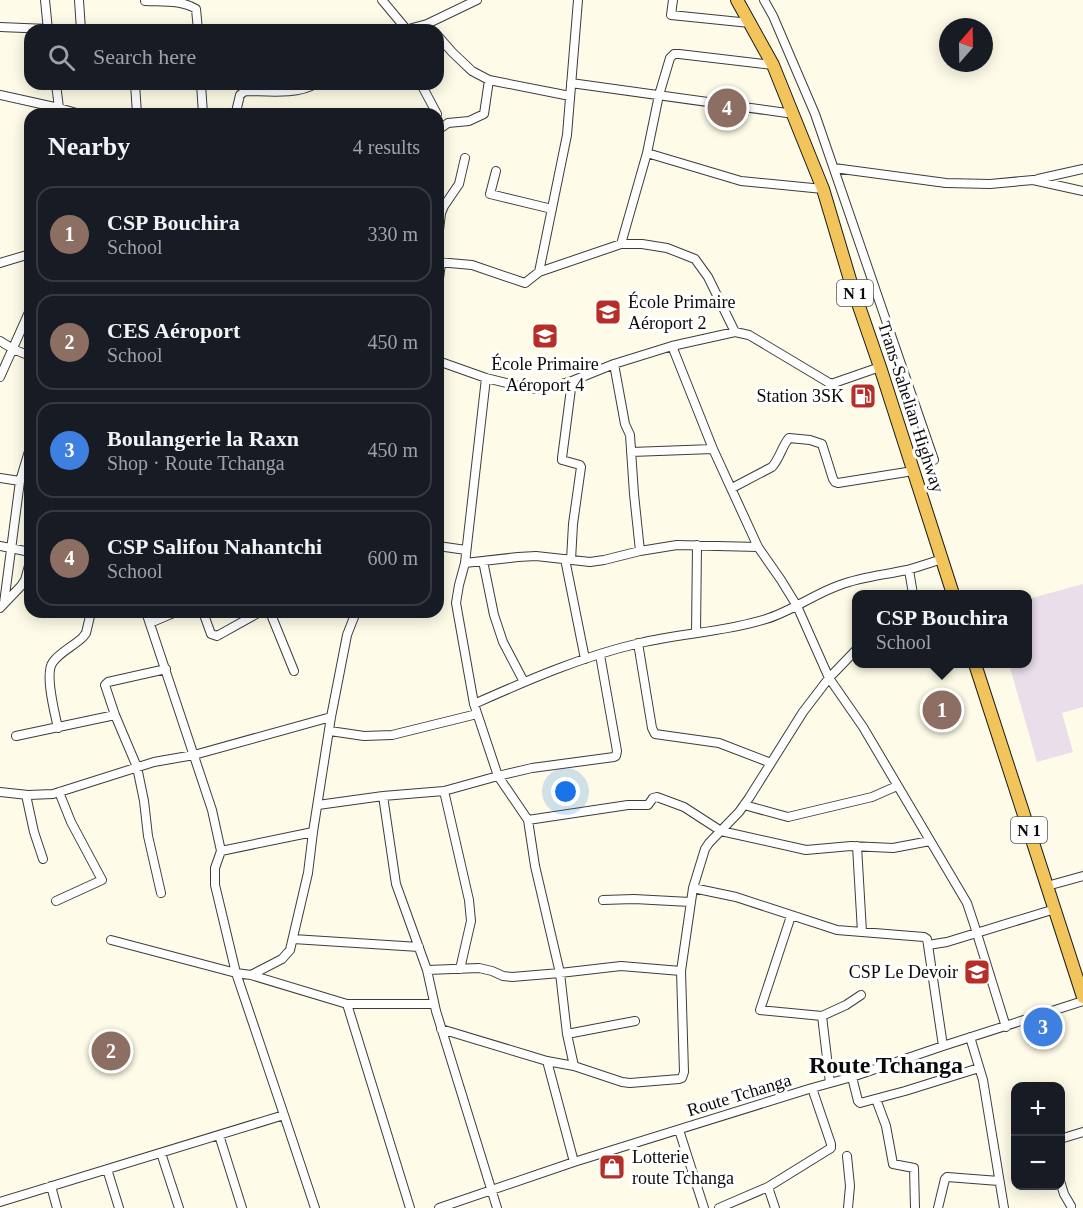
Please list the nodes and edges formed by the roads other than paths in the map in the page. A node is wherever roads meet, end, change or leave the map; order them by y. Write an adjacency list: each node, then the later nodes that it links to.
1 (45, 0): 11 (street)
2 (79, 0): 12 (street)
3 (145, 0): 13 (street)
4 (382, 0): 14 (street)
5 (477, 0): 15 (street)
6 (578, 0): 21 (street)
7 (673, 0): 10 (street)
8 (737, 0): 10 (highway, Trans-Sahelian Highway / N 1)
9 (764, 0): 39 (street)
10 (750, 23): 19 (highway, Trans-Sahelian Highway / N 1)
11 (47, 24)
12 (81, 24)
13 (197, 24)
14 (401, 24)
15 (435, 24)
16 (0, 27): 17 (street)
17 (24, 28)
18 (444, 43): 20 (street)
19 (773, 65): 28 (street); 35 (highway, Trans-Sahelian Highway / N 1)
20 (489, 80): 29 (street); 36 (street)
21 (571, 84): 28 (street); 29 (street)
22 (57, 90): 30 (street)
23 (135, 90): 31 (street)
24 (202, 90): 32 (street)
25 (299, 90): 33 (street)
26 (425, 90): 34 (street)
27 (0, 94): 30 (street)
28 (659, 95): 35 (street); 37 (street)
29 (570, 96): 46 (street)
30 (59, 108)
31 (137, 108)
32 (203, 108)
33 (237, 108)
34 (434, 108)
35 (794, 114): 43 (highway, Trans-Sahelian Highway / N 1)
36 (444, 126)
37 (647, 153): 43 (street); 47 (street)
38 (465, 158): 45 (street)
39 (834, 168): 42 (street); 66 (street)
40 (1083, 169): 42 (street)
41 (496, 171): 46 (street)
42 (1033, 180): 44 (street)
43 (822, 189): 60 (highway, Trans-Sahelian Highway / N 1)
44 (1083, 191)
45 (444, 206)
46 (552, 209): 51 (street)
47 (621, 244): 51 (street); 53 (street)
48 (24, 256): 50 (street)
49 (444, 261): 51 (street)
50 (0, 263)
51 (539, 272)
52 (24, 324): 56 (street)
53 (735, 332): 55 (street); 60 (street)
54 (0, 341): 56 (street)
55 (672, 346): 59 (street); 64 (street)
56 (13, 349): 57 (street); 61 (street)
57 (24, 354)
58 (444, 363): 62 (street)
59 (614, 364): 63 (street); 65 (street)
60 (880, 367): 68 (highway, Trans-Sahelian Highway / N 1)
61 (0, 377)
62 (486, 378): 63 (street); 77 (street)
63 (572, 381): 80 (street)
64 (713, 449): 65 (street); 71 (street)
65 (631, 452): 79 (street)
66 (934, 460)
67 (24, 471): 70 (street)
68 (913, 471): 71 (street); 81 (highway, Trans-Sahelian Highway / N 1)
69 (0, 478): 70 (street)
70 (20, 481): 76 (street)
71 (732, 488): 75 (street)
72 (697, 545): 75 (street); 79 (street); 98 (street)
73 (0, 546): 76 (street)
74 (444, 547): 77 (street)
75 (758, 547): 89 (street)
76 (10, 548): 78 (street); 88 (street)
77 (466, 550): 83 (street)
78 (24, 551)
79 (640, 551): 80 (street)
80 (568, 560): 82 (street); 102 (street)
81 (942, 560): 84 (street); 87 (highway, Trans-Sahelian Highway / N 1)
82 (483, 561): 83 (street); 107 (street)
83 (465, 563): 108 (street)
84 (909, 570): 86 (street); 89 (street)
85 (24, 582): 88 (street)
86 (912, 590)
87 (952, 590)
88 (2, 606)
89 (797, 606): 98 (street); 106 (street)
90 (90, 618): 112 (street)
91 (148, 618): 97 (street)
92 (162, 618): 97 (street)
93 (204, 618): 94 (street)
94 (249, 618)
95 (272, 618): 105 (street)
96 (354, 618): 111 (street)
97 (150, 623): 104 (street)
98 (696, 633): 99 (street)
99 (638, 643): 101 (street); 116 (street)
100 (852, 654): 106 (street)
101 (600, 655): 102 (street); 118 (street)
102 (585, 659): 107 (street)
103 (977, 668): 135 (highway, N 1)
104 (166, 669): 110 (street); 115 (street)
105 (294, 671)
106 (829, 678): 116 (street); 119 (street)
107 (524, 682): 108 (street)
108 (474, 704): 109 (street)
109 (477, 714): 113 (street); 118 (street)
110 (115, 715): 112 (street); 117 (street)
111 (331, 717): 113 (street); 115 (street)
112 (58, 728): 114 (street)
113 (330, 731): 125 (street)
114 (16, 736)
115 (194, 755): 117 (street); 132 (street)
116 (771, 763): 126 (street)
117 (137, 767): 122 (street); 137 (street)
118 (498, 776): 120 (street); 127 (street)
119 (897, 786): 126 (street); 130 (street)
120 (444, 791): 124 (street); 149 (street)
121 (0, 792): 123 (street)
122 (59, 792): 123 (street); 139 (street)
123 (26, 795): 133 (street)
124 (384, 796): 125 (street); 148 (street)
125 (318, 805): 129 (street)
126 (744, 805): 128 (street)
127 (528, 820): 128 (street); 153 (street)
128 (721, 831): 131 (street); 136 (street)
129 (313, 832): 132 (street); 145 (street)
130 (930, 841): 131 (street); 144 (street)
131 (857, 846): 143 (street)
132 (220, 851): 152 (street)
133 (43, 859)
134 (1083, 876): 135 (street)
135 (1047, 886): 141 (highway, N 1)
136 (693, 888): 140 (street); 142 (street)
137 (161, 893)
138 (603, 900): 140 (street)
139 (56, 901)
140 (690, 902): 151 (street)
141 (1054, 909): 144 (street); 156 (highway, N 1)
142 (791, 916): 143 (street); 159 (street)
143 (862, 932): 147 (street)
144 (977, 933): 147 (street); 161 (street)
145 (293, 939): 148 (street); 154 (street)
146 (111, 940): 152 (street)
147 (928, 945): 165 (street)
148 (419, 947): 150 (street)
149 (460, 969): 150 (street); 153 (street)
150 (427, 970): 158 (street)
151 (681, 970): 153 (street); 167 (street)
152 (236, 973): 154 (street); 173 (street)
153 (560, 974): 163 (street)
154 (251, 975): 157 (street)
155 (861, 995): 159 (street)
156 (1083, 999): 161 (street, Route Tchanga)
157 (347, 1004): 158 (street); 194 (street)
158 (434, 1004): 162 (street)
159 (822, 1016): 170 (street)
160 (635, 1021): 163 (street)
161 (1006, 1027): 164 (street, Route Tchanga)
162 (441, 1029): 166 (street); 185 (street)
163 (567, 1034): 167 (street)
164 (970, 1038): 165 (street, Route Tchanga); 168 (street)
165 (943, 1046): 169 (street, Route Tchanga)
166 (547, 1061): 167 (street); 180 (street)
167 (574, 1066)
168 (980, 1068): 172 (street); 182 (street)
169 (852, 1077): 170 (street, Route Tchanga); 172 (street)
170 (830, 1083): 171 (street, Route Tchanga)
171 (812, 1088): 174 (street, Route Tchanga); 184 (street)
172 (876, 1099): 201 (street)
173 (284, 1115): 176 (street); 193 (street)
174 (679, 1130): 180 (street, Route Tchanga); 197 (street)
175 (1083, 1132): 177 (street)
176 (219, 1135): 178 (street); 192 (street)
177 (1065, 1137)
178 (161, 1153): 181 (street); 191 (street)
179 (847, 1156): 200 (street)
180 (574, 1162): 185 (street, Route Tchanga)
181 (107, 1169): 183 (street); 190 (street)
182 (999, 1181): 202 (street); 203 (street)
183 (51, 1186): 187 (street); 189 (street)
184 (768, 1187): 198 (street); 199 (street)
185 (491, 1190): 195 (street, Route Tchanga); 196 (street)
186 (1063, 1190): 188 (street)
187 (0, 1202)
188 (1071, 1206)
189 (57, 1208)
190 (118, 1208)
191 (179, 1208)
192 (242, 1208)
193 (315, 1208)
194 (411, 1208)
195 (440, 1208)
196 (497, 1208)
197 (704, 1208)
198 (719, 1208)
199 (775, 1208)
200 (848, 1208)
201 (915, 1208)
202 (939, 1208)
203 (1004, 1208)

